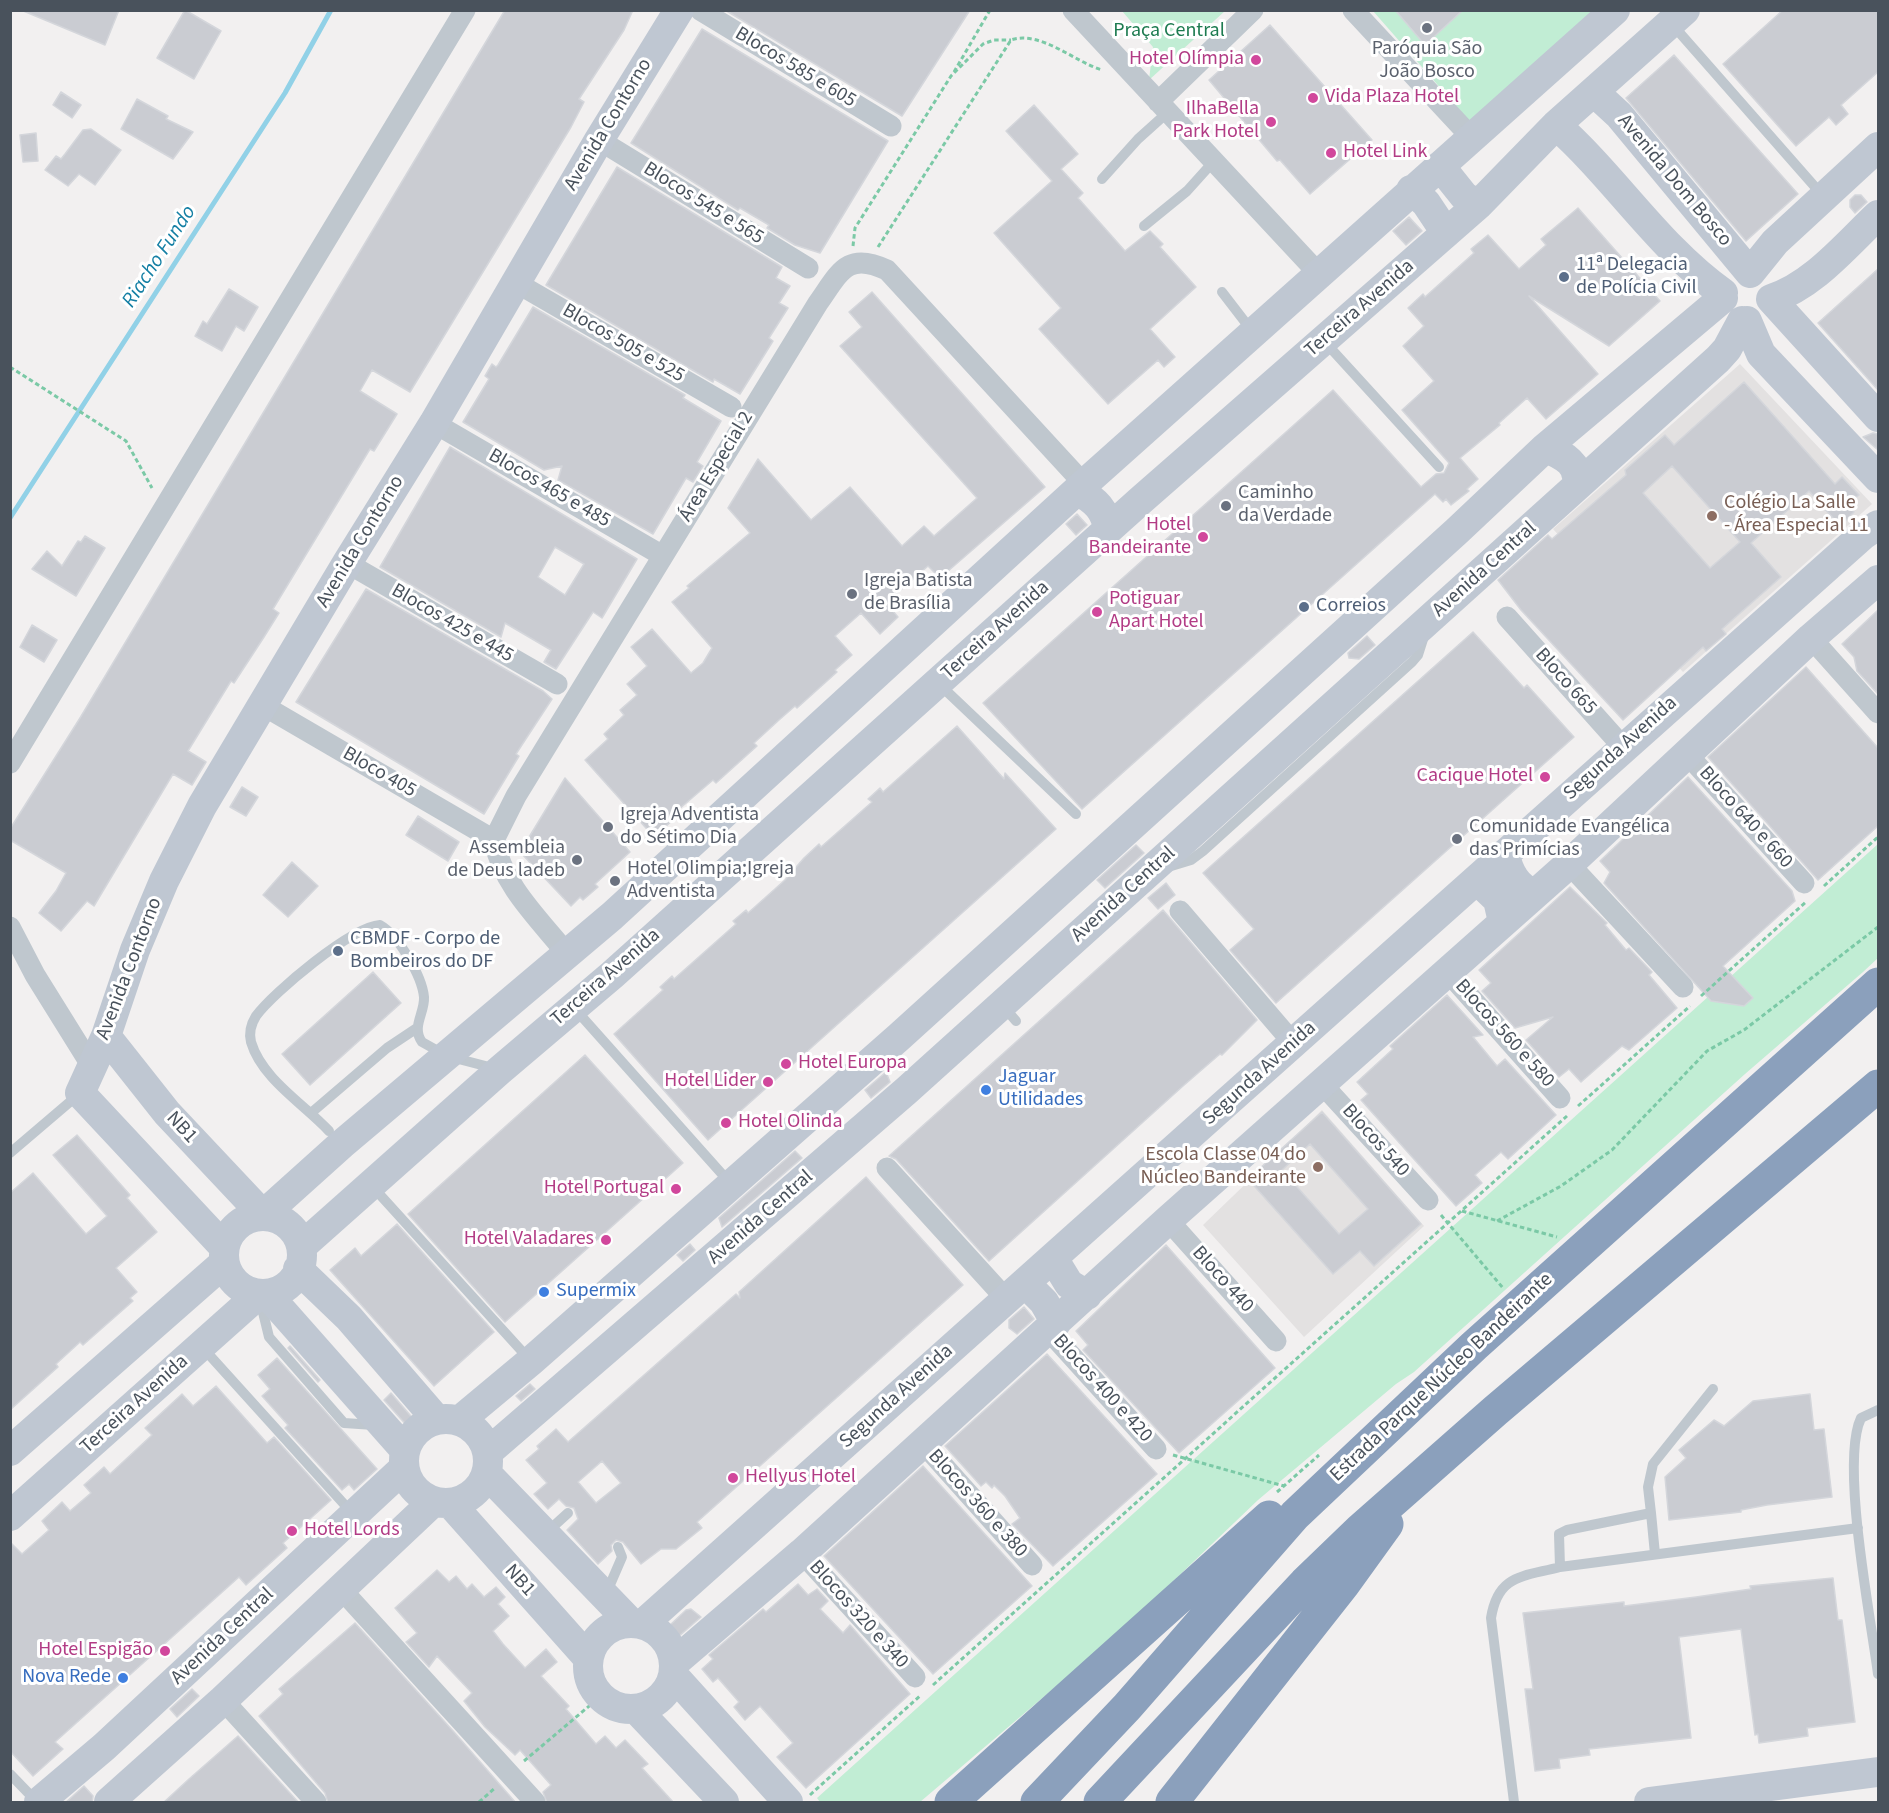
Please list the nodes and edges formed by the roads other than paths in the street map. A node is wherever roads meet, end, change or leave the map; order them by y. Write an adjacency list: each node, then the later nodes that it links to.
1 (465, 10): 60 (street)
2 (679, 10): 15 (street, Avenida Contorno)
3 (700, 10): 13 (street, Blocos 585 e 605)
4 (1073, 10): 10 (street)
5 (1252, 10): 10 (street)
6 (1353, 10): 14 (street)
7 (1615, 10): 14 (street)
8 (1678, 16): 9 (street, Terceira Avenida); 22 (lane)
9 (1594, 92): 11 (street, Avenida Dom Bosco); 12 (street, Terceira Avenida)
10 (1163, 107): 18 (street); 20 (lane)
11 (1619, 115): 17 (street); 28 (street, Avenida Dom Bosco)
12 (1556, 125): 17 (street); 23 (street, Terceira Avenida)
13 (891, 126)
14 (1472, 138): 19 (street)
15 (599, 140): 27 (street, Blocos 545 e 565); 30 (street, Avenida Contorno)
16 (1878, 147): 22 (street)
17 (1583, 149): 32 (street)
18 (1214, 161): 25 (lane); 29 (street)
19 (1440, 166): 21 (street); 23 (street)
20 (1102, 179)
21 (1411, 190): 26 (street); 29 (street)
22 (1824, 196): 28 (street)
23 (1478, 205): 26 (street, Terceira Avenida)
24 (1878, 215): 33 (street)
25 (1144, 226)
26 (1446, 233): 36 (street, Terceira Avenida)
27 (808, 268)
28 (1750, 273): 32 (street); 33 (street)
29 (1320, 274): 35 (street)
30 (515, 282): 37 (street, Blocos 505 e 525); 39 (street, Avenida Contorno)
31 (1222, 292): 35 (lane)
32 (1723, 296): 34 (street); 40 (street)
33 (1771, 298): 34 (street); 38 (street)
34 (1745, 321): 43 (street); 45 (street, Avenida Central)
35 (1254, 334): 41 (street)
36 (1324, 341): 42 (lane); 46 (street, Terceira Avenida)
37 (731, 407)
38 (1878, 417)
39 (434, 423): 49 (street, Blocos 465 e 485); 50 (street, Avenida Contorno)
40 (1545, 448): 45 (street); 81 (street)
41 (1110, 462): 44 (street); 46 (street)
42 (1439, 467)
43 (1878, 478)
44 (1081, 487): 48 (street); 49 (street, Área Especial 2); 69 (street)
45 (1576, 487): 86 (street, Avenida Central)
46 (1141, 500): 48 (street, Terceira Avenida)
47 (1878, 525): 58 (street, Segunda Avenida)
48 (1108, 530): 54 (street, Terceira Avenida)
49 (663, 556): 62 (street, Área Especial 2)
50 (347, 563): 55 (street, Blocos 425 e 445); 56 (street, Avenida Contorno)
51 (1878, 580): 53 (street)
52 (1507, 617): 58 (street, Bloco 665)
53 (1811, 638): 57 (street); 59 (street)
54 (938, 683): 61 (lane); 73 (street, Terceira Avenida)
55 (557, 684)
56 (264, 706): 62 (street, Bloco 405); 80 (street, Avenida Contorno)
57 (1878, 713)
58 (1623, 747): 63 (street, Segunda Avenida)
59 (1686, 753): 64 (street); 66 (street, Bloco 640 e 660)
60 (10, 763)
61 (1076, 814)
62 (494, 840): 72 (street)
63 (1505, 854): 65 (street, Segunda Avenida); 67 (street)
64 (1569, 864): 67 (street); 77 (street)
65 (1477, 880): 70 (street); 82 (street, Segunda Avenida)
66 (1809, 892)
67 (1535, 893): 70 (street)
68 (1180, 911): 82 (street)
69 (612, 916): 72 (street); 73 (street)
70 (1503, 922): 74 (street)
71 (10, 927): 85 (street)
72 (576, 948): 75 (street); 83 (street)
73 (641, 948): 75 (street, Terceira Avenida)
74 (1447, 971): 88 (street); 92 (street, Blocos 560 e 580)
75 (612, 975): 78 (street, Terceira Avenida)
76 (1878, 984): 112 (highway, Estrada Parque Núcleo Bandeirante)
77 (1683, 987)
78 (573, 1007): 87 (street, Terceira Avenida); 98 (lane)
79 (417, 1028): 83 (lane); 93 (lane); 93 (lane)
80 (106, 1036): 85 (street, Avenida Contorno); 100 (street, NB1)
81 (899, 1037): 84 (street); 86 (street)
82 (1294, 1044): 104 (street, Segunda Avenida)
83 (447, 1056): 87 (lane); 100 (street)
84 (877, 1056): 90 (street); 98 (street)
85 (92, 1065): 91 (street, Avenida Contorno)
86 (930, 1068): 90 (street, Avenida Central)
87 (500, 1070): 97 (street, Terceira Avenida)
88 (1322, 1083): 99 (street, Blocos 540); 101 (street)
89 (1878, 1086): 121 (highway)
90 (906, 1091): 120 (street, Avenida Central)
91 (80, 1093): 95 (lane); 102 (street)
92 (1568, 1107)
93 (311, 1113): 94 (lane)
94 (329, 1131)
95 (10, 1153)
96 (887, 1168): 105 (street)
97 (371, 1185): 103 (street, Terceira Avenida); 111 (lane)
98 (732, 1186): 111 (street)
99 (1428, 1200)
100 (263, 1215): 102 (street); 103 (street)
101 (1168, 1220): 107 (street); 109 (street, Bloco 440)
102 (224, 1255): 106 (street); 118 (street)
103 (300, 1257): 106 (street); 115 (street)
104 (1053, 1258): 105 (street, Segunda Avenida); 107 (street)
105 (1016, 1291): 108 (street); 136 (street, Segunda Avenida)
106 (263, 1294): 110 (street, Terceira Avenida); 119 (street)
107 (1087, 1295): 108 (street)
108 (1052, 1327): 116 (street); 117 (street, Blocos 400 e 420)
109 (1276, 1341)
110 (201, 1346): 125 (lane); 126 (street, Terceira Avenida)
111 (531, 1361): 115 (street)
112 (1432, 1386): 156 (highway); 157 (highway, Estrada Parque Núcleo Bandeirante)
113 (1713, 1389): 124 (lane)
114 (1878, 1410): 127 (lane)
115 (448, 1420): 119 (street); 120 (street)
116 (923, 1443): 130 (street); 132 (street, Blocos 360 e 380)
117 (1156, 1449)
118 (10, 1451)
119 (404, 1460): 122 (street); 125 (street, Avenida Central)
120 (488, 1463): 122 (street); 128 (street)
121 (1423, 1474): 158 (highway); 159 (highway)
122 (442, 1503): 134 (street); 137 (street, NB1)
123 (568, 1513): 128 (lane)
124 (1651, 1513): 131 (lane); 133 (lane)
125 (354, 1515): 143 (street, Avenida Central)
126 (10, 1516)
127 (1858, 1528): 131 (lane); 139 (lane)
128 (545, 1534): 135 (street)
129 (618, 1547): 135 (lane)
130 (802, 1553): 138 (street); 140 (street, Blocos 320 e 340)
131 (1655, 1554): 133 (lane)
132 (1032, 1564)
133 (1560, 1567): 160 (lane)
134 (341, 1588): 141 (street); 154 (street)
135 (605, 1597): 136 (street)
136 (636, 1623): 137 (street); 138 (street)
137 (588, 1658): 142 (street)
138 (674, 1669): 142 (street); 148 (street)
139 (1878, 1674)
140 (922, 1687)
141 (223, 1700): 145 (street); 153 (street)
142 (636, 1709): 155 (street)
143 (130, 1724): 144 (street, Avenida Central); 145 (street)
144 (104, 1747): 145 (street); 151 (street, Avenida Central)
145 (147, 1770): 152 (street)
146 (1878, 1772): 149 (street)
147 (10, 1774): 151 (lane)
148 (798, 1800)
149 (1694, 1800): 150 (street)
150 (1655, 1802): 161 (street)
151 (38, 1803)
152 (109, 1803)
153 (316, 1803)
154 (535, 1803)
155 (724, 1803)
156 (951, 1803)
157 (1037, 1803)
158 (1101, 1803)
159 (1172, 1803)
160 (1514, 1803)
161 (1649, 1803)

